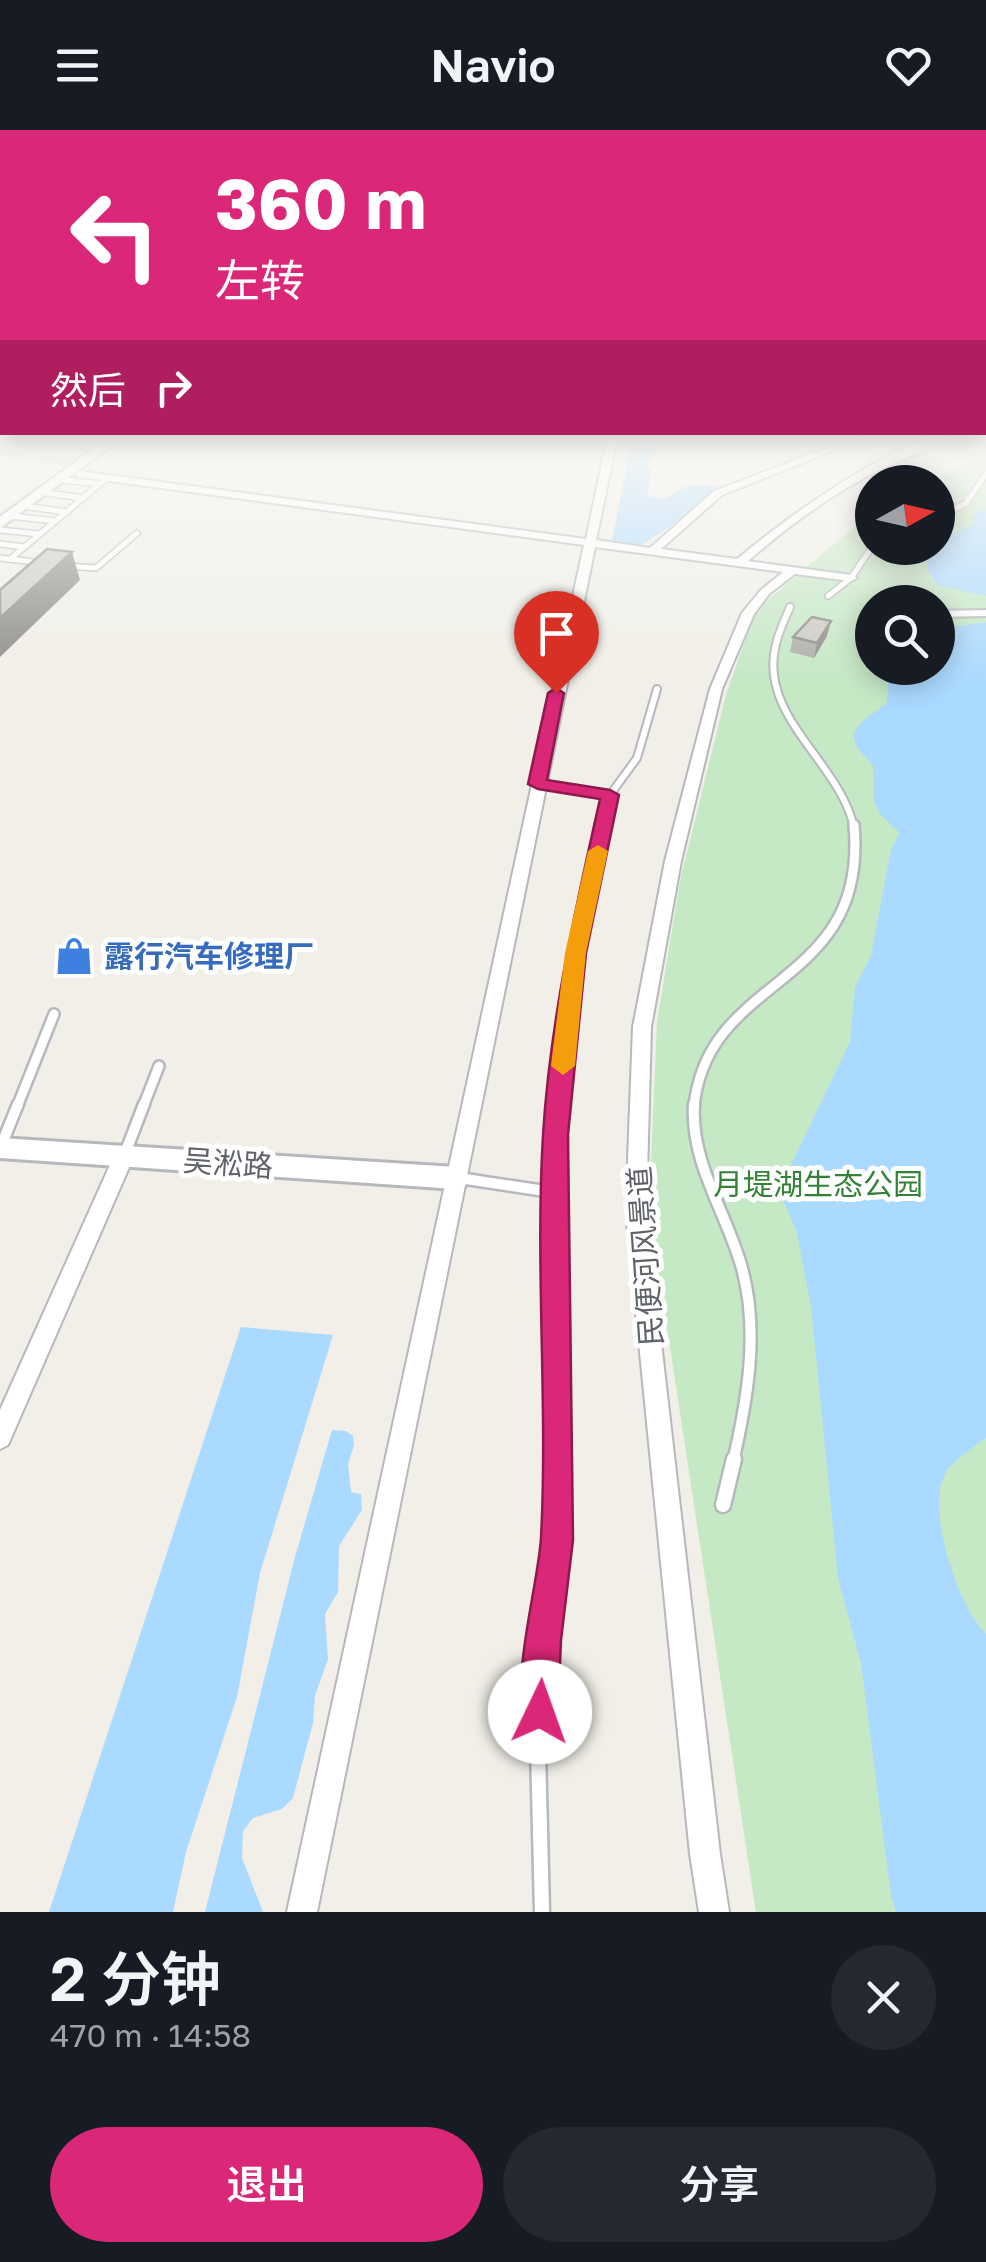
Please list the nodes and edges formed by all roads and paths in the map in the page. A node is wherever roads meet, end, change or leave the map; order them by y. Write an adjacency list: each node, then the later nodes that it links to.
1 (59, 518): 6 (lane)
2 (387, 518): 11 (street)
3 (595, 518): 11 (street)
4 (689, 518): 13 (street)
5 (792, 518): 16 (street)
6 (55, 522): 7 (lane); 9 (lane)
7 (3, 523): 9 (lane)
8 (138, 532): 15 (lane)
9 (40, 534): 12 (lane)
10 (0, 544): 12 (lane)
11 (590, 544): 13 (street); 25 (street)
12 (24, 547): 15 (lane)
13 (651, 552): 16 (street)
14 (0, 558): 15 (lane)
15 (10, 559)
16 (738, 564): 18 (street)
17 (860, 565): 19 (lane)
18 (792, 570): 19 (street); 37 (street, 民便河风景道)
19 (852, 578): 20 (lane)
20 (828, 596)
21 (790, 606): 34 (lane)
22 (986, 613): 23 (lane)
23 (955, 614)
24 (657, 689): 26 (lane)
25 (538, 784): 26 (lane); 31 (street)
26 (610, 795): 32 (lane)
27 (54, 1014): 29 (lane)
28 (159, 1066): 30 (lane)
29 (0, 1148): 30 (street, 吴淞路)
30 (124, 1156): 31 (street, 吴淞路); 33 (street)
31 (456, 1178): 32 (lane); 35 (street)
32 (558, 1193): 36 (lane)
33 (0, 1437)
34 (723, 1505)
35 (302, 1912)
36 (542, 1912)
37 (714, 1912)

